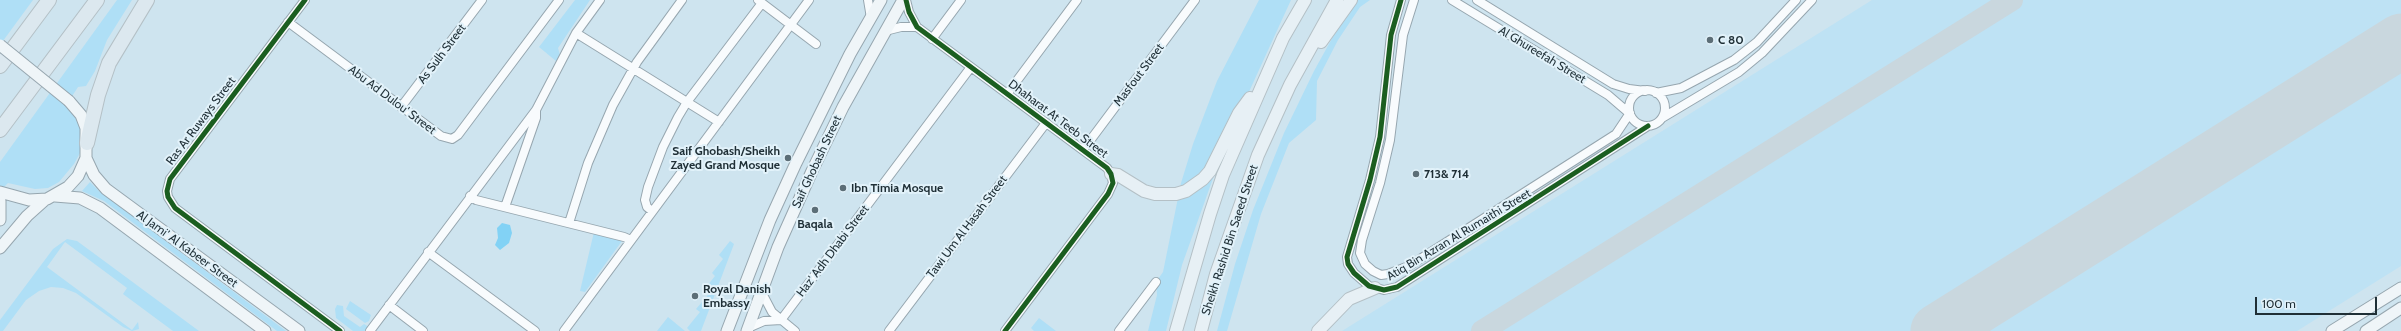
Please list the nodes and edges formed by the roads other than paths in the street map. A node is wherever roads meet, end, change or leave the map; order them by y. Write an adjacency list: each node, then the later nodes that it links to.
1 (49, 0): 36 (highway)
2 (96, 0): 52 (highway)
3 (147, 0): 53 (highway)
4 (305, 0): 28 (street, Ras Ar Ruways Street)
5 (482, 0): 45 (street, As Sulh Street)
6 (559, 0): 45 (street, Abu Ad Dulou' Street)
7 (600, 0): 32 (street)
8 (682, 0): 38 (street)
9 (810, 0): 29 (street)
10 (868, 0): 27 (street)
11 (881, 0): 27 (street, Saif Ghobash Street)
12 (903, 0): 31 (street, Saif Ghobash Street)
13 (906, 0): 30 (street, Dhaharat At Teeb Street)
14 (961, 0): 33 (street)
15 (1077, 0): 43 (street)
16 (1195, 0): 54 (street, Masfout Street)
17 (1305, 0): 39 (main road, Sheikh Rashid Bin Saeed Street)
18 (1337, 0): 40 (main road, Sheikh Rashid Bin Saeed Street)
19 (1351, 0): 40 (main road)
20 (1401, 0): 71 (street, Atiq Bin Azran Al Rumaithi Street)
21 (1414, 0): 47 (street, Atiq Bin Azran Al Rumaithi Street)
22 (1452, 0): 47 (street, Al Ghureefah Street)
23 (1477, 0): 41 (street, Al Ghureefah Street)
24 (1796, 0): 42 (street)
25 (1812, 0): 48 (street)
26 (760, 2): 29 (street); 44 (street)
27 (871, 18): 85 (street, Saif Ghobash Street)
28 (288, 22): 45 (street, Abu Ad Dulou' Street); 80 (street, Ras Ar Ruways Street)
29 (791, 25): 34 (street); 49 (street)
30 (917, 27): 31 (street); 33 (street, Dhaharat At Teeb Street)
31 (885, 31): 73 (street, Saif Ghobash Street)
32 (576, 33): 38 (street); 46 (street)
33 (932, 38): 37 (street, Dhaharat At Teeb Street)
34 (816, 44)
35 (0, 45): 53 (street, bridge)
36 (0, 66)
37 (971, 67): 43 (street, Dhaharat At Teeb Street); 76 (street, Haz' Adh Dhabi Street)
38 (633, 68): 44 (street); 66 (street)
39 (1261, 85): 57 (main road); 90 (main road, Sheikh Rashid Bin Saeed Street)
40 (1290, 85): 91 (main road, Sheikh Rashid Bin Saeed Street)
41 (1645, 90): 42 (street); 47 (street)
42 (1656, 93): 48 (street)
43 (1007, 94): 50 (street, Dhaharat At Teeb Street)
44 (687, 102): 49 (street); 64 (street)
45 (401, 107)
46 (536, 110): 60 (street); 63 (street)
47 (1630, 113): 51 (street)
48 (1662, 118): 51 (street)
49 (719, 122): 64 (street)
50 (1046, 123): 54 (street, Dhaharat At Teeb Street); 87 (street, Tawi Um Al Hasah Street)
51 (1648, 126): 71 (street, Atiq Bin Azran Al Rumaithi Street)
52 (0, 130)
53 (87, 143): 55 (street)
54 (1083, 150): 56 (street, Dhaharat At Teeb Street)
55 (86, 158): 61 (street); 79 (street, Al Jami' Al Kabeer Street)
56 (1111, 174): 57 (main road); 58 (street, Dhaharat At Teeb Street)
57 (1124, 179): 58 (street)
58 (1112, 187): 88 (street)
59 (0, 192): 61 (street, Al Jami' Al Kabeer Street)
60 (470, 196): 63 (street); 69 (street)
61 (51, 197): 68 (street); 78 (street, Al Jami' Al Kabeer Street)
62 (0, 201): 65 (street)
63 (505, 207): 66 (street)
64 (652, 211): 67 (street)
65 (0, 220)
66 (569, 223): 67 (street)
67 (631, 240): 84 (street)
68 (0, 248)
69 (428, 252): 74 (street); 83 (street)
70 (1156, 282): 89 (street)
71 (1375, 288): 92 (main road)
72 (2401, 288): 93 (street)
73 (761, 291): 76 (street); 77 (street, Saif Ghobash Street)
74 (389, 305): 81 (street); 82 (street)
75 (2401, 308): 94 (street)
76 (781, 320): 77 (street); 86 (street)
77 (747, 330)
78 (265, 331)
79 (299, 331)
80 (340, 331)
81 (370, 331)
82 (423, 331)
83 (535, 331)
84 (564, 331)
85 (727, 331)
86 (795, 331)
87 (889, 331)
88 (1005, 331)
89 (1119, 331)
90 (1176, 331)
91 (1201, 331)
92 (1318, 331)
93 (2332, 331)
94 (2366, 331)

